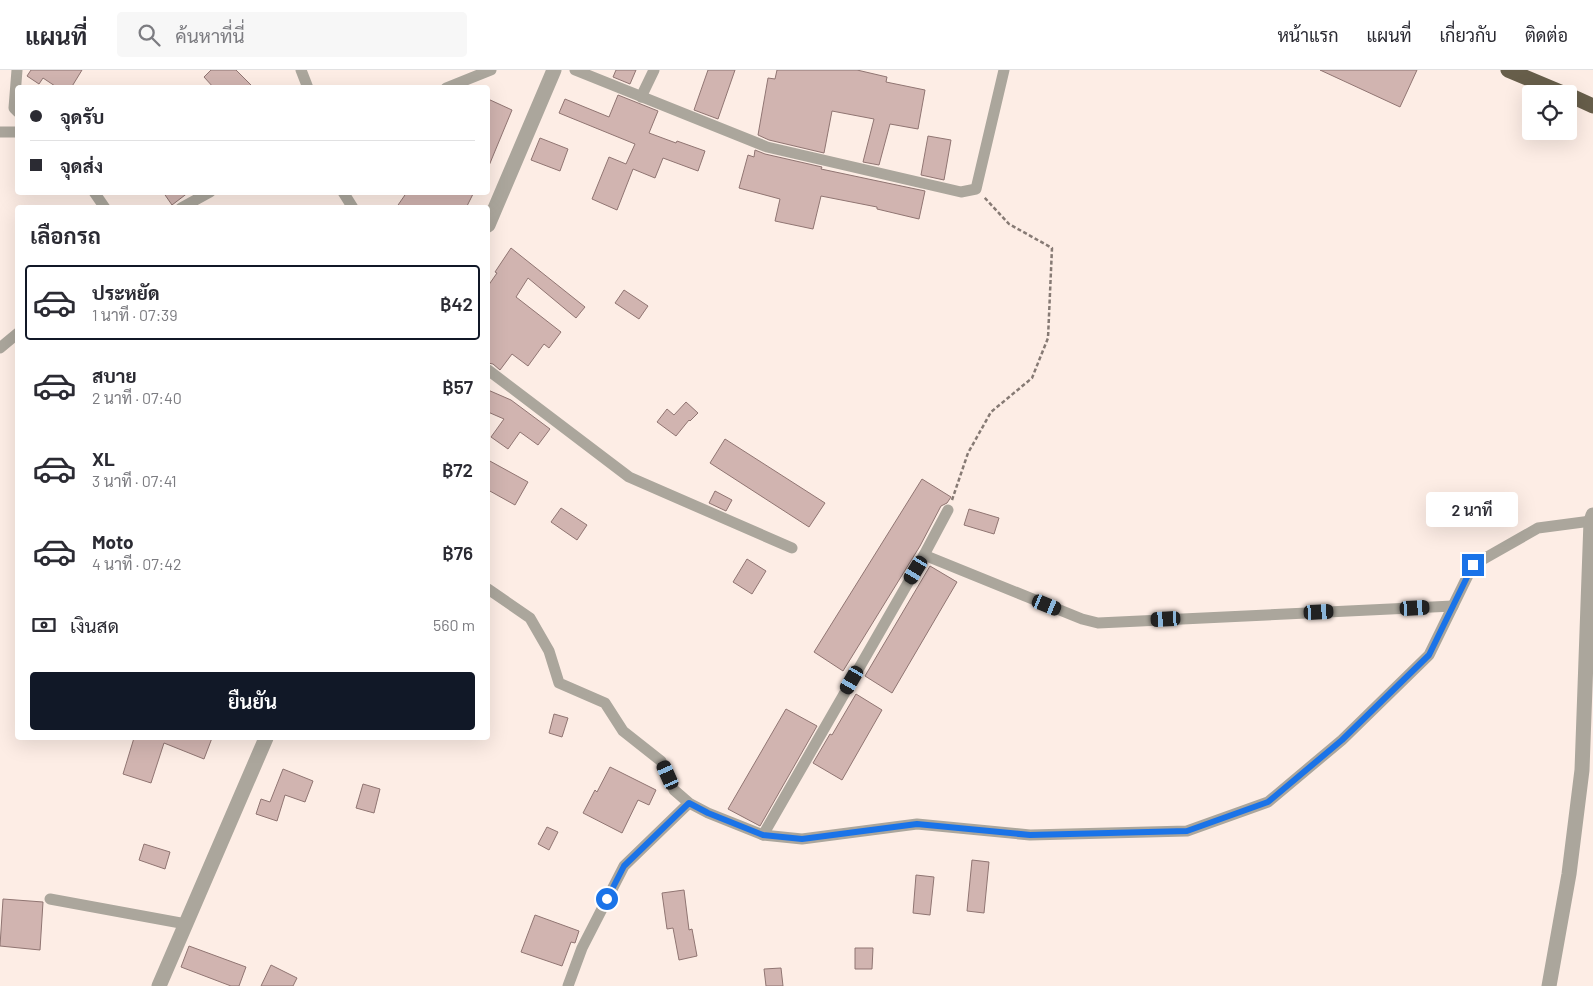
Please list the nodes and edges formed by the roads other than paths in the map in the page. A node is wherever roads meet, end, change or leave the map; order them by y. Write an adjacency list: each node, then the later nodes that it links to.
1 (17, 70): 9 (street)
2 (301, 70): 10 (street)
3 (491, 70): 11 (street)
4 (554, 70): 22 (street)
5 (575, 70): 14 (street)
6 (654, 70): 14 (street)
7 (1004, 70): 14 (street)
8 (1508, 70): 12 (highway)
9 (16, 85)
10 (307, 85)
11 (454, 85)
12 (1544, 85)
13 (15, 95): 17 (street)
14 (641, 98)
15 (1577, 99): 16 (highway)
16 (1593, 106)
17 (15, 109)
18 (0, 132): 19 (street)
19 (15, 132)
20 (205, 195): 21 (street)
21 (186, 205)
22 (490, 220)
23 (15, 336): 24 (street)
24 (0, 348)
25 (490, 372): 28 (street)
26 (948, 510): 29 (street)
27 (1592, 518): 31 (street); 39 (street)
28 (792, 548)
29 (924, 555): 31 (street); 34 (street)
30 (490, 589): 33 (street)
31 (1453, 606): 34 (street)
32 (265, 740): 36 (street)
33 (689, 803): 34 (street); 38 (street)
34 (763, 835)
35 (50, 898): 36 (street)
36 (186, 924): 37 (street)
37 (159, 986)
38 (568, 986)
39 (1549, 986)

